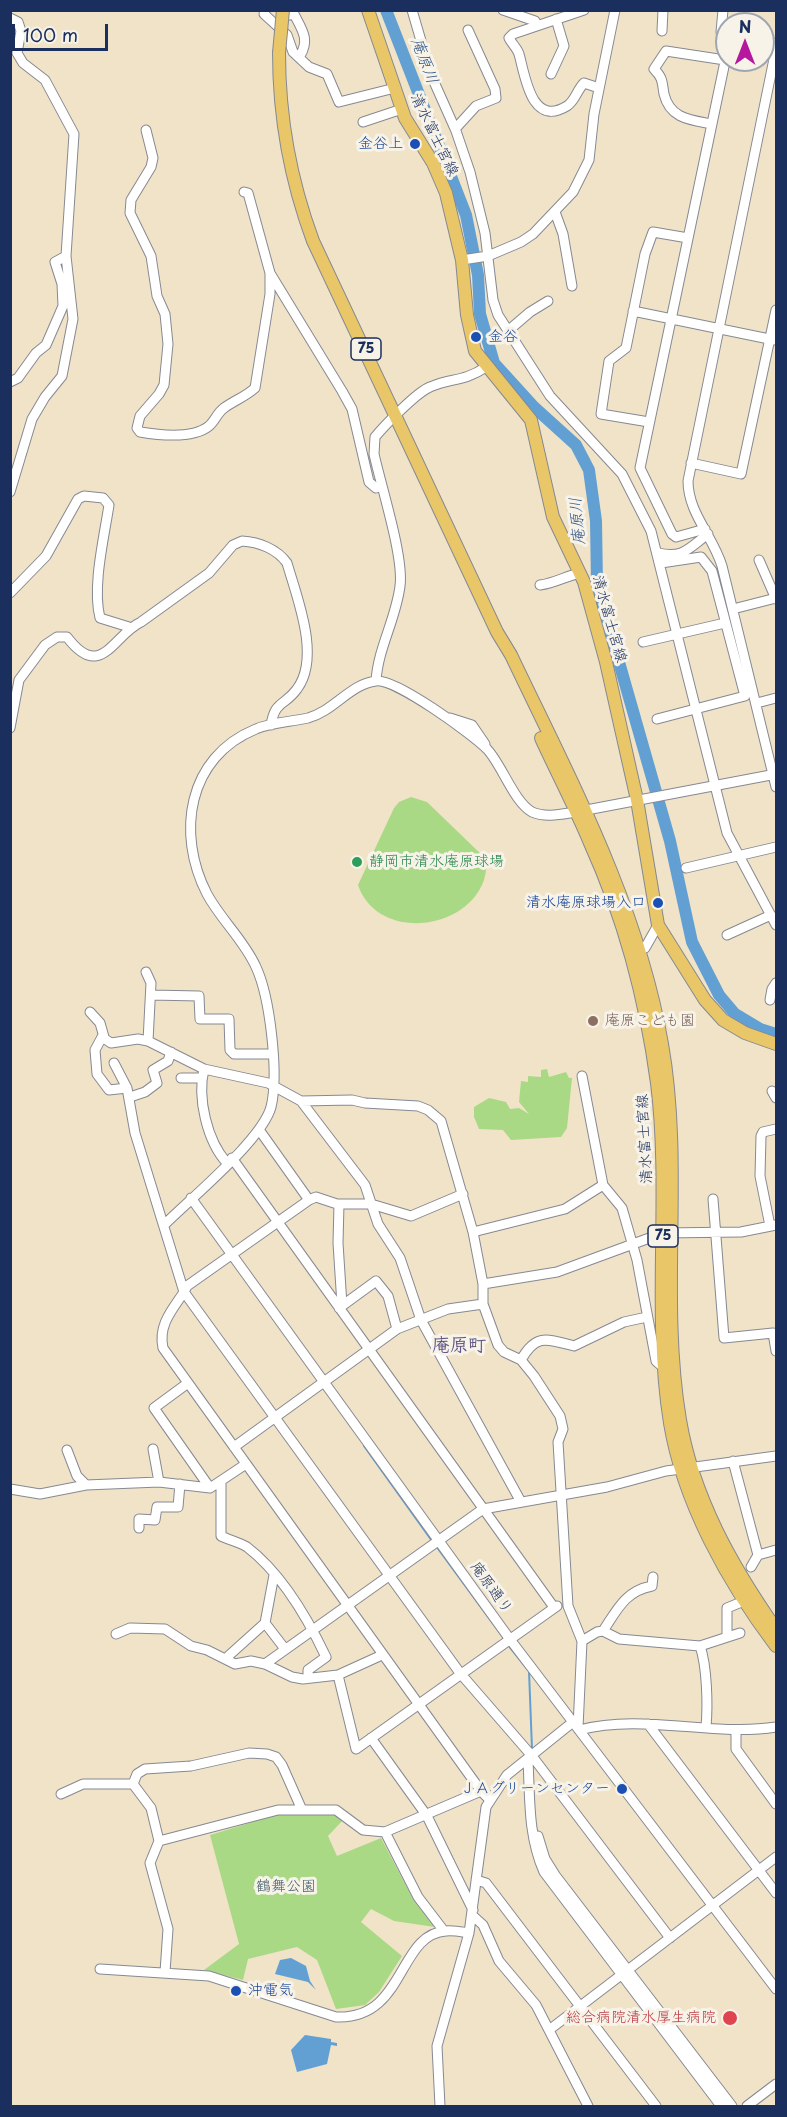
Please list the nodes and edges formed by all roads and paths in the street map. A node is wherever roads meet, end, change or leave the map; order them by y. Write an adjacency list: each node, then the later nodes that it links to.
1 (265, 10): 16 (street)
2 (368, 10): 19 (main road, 清水富士宮線)
3 (412, 10): 24 (street)
4 (503, 10): 11 (street)
5 (584, 10): 10 (street)
6 (615, 10): 20 (street)
7 (663, 10): 13 (street)
8 (286, 13): 16 (street); 43 (main road, 清水富士宮線 / 75, bridge)
9 (10, 18): 29 (street)
10 (556, 19): 11 (street); 18 (street)
11 (537, 25): 20 (street)
12 (468, 30): 24 (street)
13 (662, 31)
14 (777, 49): 38 (street)
15 (715, 55): 23 (street)
16 (300, 56): 19 (street)
17 (723, 72): 23 (street)
18 (551, 74)
19 (395, 88): 21 (main road, 清水富士宮線)
20 (599, 88): 27 (street)
21 (402, 109): 22 (street); 31 (main road, 清水富士宮線)
22 (363, 122)
23 (712, 124): 28 (street)
24 (455, 129): 30 (street)
25 (146, 130): 32 (street)
26 (244, 192): 32 (street)
27 (555, 212): 30 (street); 33 (street)
28 (688, 238): 36 (street); 37 (street)
29 (66, 256): 42 (street); 47 (street)
30 (486, 256): 31 (street); 39 (street)
31 (462, 260): 41 (main road, 清水富士宮線)
32 (270, 273): 46 (street)
33 (572, 286)
34 (548, 301): 39 (street)
35 (777, 310): 40 (street)
36 (633, 311): 37 (street); 44 (street)
37 (671, 319): 38 (street); 44 (street)
38 (719, 328): 40 (street); 45 (street)
39 (509, 330): 49 (street)
40 (773, 340): 45 (street)
41 (486, 367): 43 (street); 52 (main road, 清水富士宮線)
42 (10, 382)
43 (398, 415): 46 (street); 72 (main road, 清水富士宮線 / 75)
44 (649, 422): 48 (street)
45 (691, 463): 48 (street)
46 (381, 486): 61 (street)
47 (10, 492)
48 (706, 531): 49 (street); 56 (street)
49 (658, 553): 51 (street)
50 (759, 560): 55 (street)
51 (661, 563): 57 (street); 59 (street)
52 (580, 573): 53 (street); 71 (main road, 清水富士宮線)
53 (540, 585)
54 (10, 593): 58 (street)
55 (776, 598): 56 (street)
56 (733, 609): 63 (street)
57 (725, 623): 59 (street); 64 (street)
58 (129, 627): 66 (street); 67 (street)
59 (678, 634): 60 (street); 64 (street)
60 (643, 642)
61 (376, 681): 66 (street); 72 (street)
62 (777, 698): 63 (street)
63 (757, 703): 68 (street)
64 (696, 709): 65 (street); 69 (street)
65 (657, 719)
66 (271, 725): 90 (street)
67 (10, 728)
68 (775, 771): 69 (street); 70 (street)
69 (715, 787): 71 (street); 74 (street)
70 (777, 787)
71 (637, 800): 72 (street); 77 (main road, 清水富士宮線)
72 (580, 812): 80 (main road, 清水富士宮線 / 75); 112 (main road, 清水富士宮線 / 75)
73 (777, 847): 74 (street)
74 (738, 856): 75 (street); 76 (street)
75 (686, 868)
76 (771, 915): 78 (street); 79 (street)
77 (658, 925): 80 (street); 88 (main road, 清水富士宮線)
78 (777, 925)
79 (727, 935)
80 (640, 949): 112 (main road, 清水富士宮線 / 75)
81 (146, 972): 83 (street)
82 (777, 983): 84 (street)
83 (151, 995): 87 (street); 90 (street)
84 (770, 1000)
85 (90, 1012): 86 (street)
86 (102, 1037): 87 (street); 96 (street)
87 (148, 1041): 89 (street)
88 (777, 1044)
89 (171, 1052): 92 (street); 96 (street)
90 (272, 1054): 95 (street)
91 (114, 1063): 96 (street)
92 (203, 1074): 94 (street); 95 (street); 100 (street)
93 (582, 1076): 101 (street)
94 (181, 1078)
95 (274, 1086): 97 (street); 99 (street)
96 (128, 1092): 109 (street)
97 (302, 1101): 102 (street); 107 (street)
98 (777, 1129): 110 (street)
99 (260, 1131): 100 (street); 105 (street)
100 (230, 1161): 103 (street); 108 (street)
101 (603, 1185): 111 (street); 114 (street)
102 (463, 1194): 107 (street); 111 (street)
103 (191, 1198): 109 (street); 115 (street, 庵原通り)
104 (713, 1199): 113 (street)
105 (309, 1200): 106 (street); 108 (street)
106 (339, 1204): 107 (street); 119 (street)
107 (371, 1204): 121 (street)
108 (277, 1222): 115 (street); 119 (street)
109 (164, 1225): 117 (street)
110 (773, 1225): 113 (street)
111 (473, 1232): 116 (street)
112 (668, 1232): 113 (street); 114 (street); 126 (main road, 清水富士宮線 / 75); 136 (main road, 清水富士宮線 / 75)
113 (716, 1232): 124 (street)
114 (630, 1243): 116 (street); 120 (street)
115 (233, 1255): 117 (street); 127 (street, 庵原通り)
116 (483, 1284): 118 (street)
117 (184, 1292): 128 (street); 129 (street)
118 (483, 1304): 121 (street); 125 (street)
119 (340, 1307): 122 (street); 123 (street)
120 (647, 1317): 125 (street); 126 (street)
121 (421, 1320): 122 (street); 144 (street)
122 (398, 1329): 123 (street)
123 (370, 1351): 127 (street); 145 (street)
124 (777, 1351)
125 (521, 1360): 143 (street)
126 (664, 1368): 136 (main road, 清水富士宮線 / 75)
127 (326, 1382): 129 (street); 147 (street, 庵原通り)
128 (188, 1383): 130 (street); 141 (street)
129 (276, 1417): 130 (street); 151 (street)
130 (234, 1447): 135 (street)
131 (153, 1449): 137 (street)
132 (67, 1450): 140 (street)
133 (777, 1456): 134 (street)
134 (734, 1461): 136 (street); 149 (street)
135 (246, 1464): 138 (street); 155 (street)
136 (688, 1468): 143 (street); 154 (main road, 清水富士宮線 / 75); 160 (main road, 清水富士宮線 / 75)
137 (159, 1482): 139 (street); 140 (street)
138 (221, 1483): 141 (street); 152 (street)
139 (180, 1484): 141 (street); 146 (street)
140 (86, 1485): 142 (street)
141 (210, 1488)
142 (10, 1489)
143 (562, 1495): 144 (street); 157 (street)
144 (521, 1502): 145 (street)
145 (483, 1509): 147 (street); 156 (street)
146 (139, 1528)
147 (438, 1540): 151 (street); 165 (street, 庵原通り)
148 (777, 1550): 149 (street)
149 (758, 1555): 150 (street)
150 (751, 1567)
151 (389, 1574): 155 (street); 173 (street)
152 (274, 1575): 158 (street); 159 (street)
153 (653, 1577): 161 (street)
154 (744, 1601): 164 (street); 168 (main road, 清水富士宮線 / 75)
155 (346, 1605): 159 (street); 170 (street)
156 (553, 1606): 157 (street); 165 (street)
157 (568, 1606): 166 (street)
158 (265, 1623): 169 (street); 171 (street)
159 (312, 1629): 169 (street); 175 (street)
160 (777, 1629)
161 (603, 1631): 166 (street); 167 (street)
162 (740, 1633): 164 (street)
163 (116, 1634): 171 (street)
164 (727, 1635): 167 (street)
165 (509, 1638): 173 (street); 178 (street, 庵原通り)
166 (582, 1641): 178 (street)
167 (700, 1646): 179 (street)
168 (777, 1646)
169 (285, 1649): 172 (street)
170 (382, 1655): 174 (street); 176 (street)
171 (225, 1659): 172 (street)
172 (265, 1664): 175 (street)
173 (460, 1673): 176 (street); 183 (street)
174 (338, 1675): 175 (street); 182 (street)
175 (308, 1678)
176 (418, 1704): 182 (street); 185 (street)
177 (648, 1724): 178 (street); 179 (street); 194 (street)
178 (577, 1727): 183 (street); 197 (street, 庵原通り)
179 (706, 1727): 181 (street)
180 (777, 1727): 181 (street)
181 (736, 1731): 188 (street)
182 (371, 1738): 190 (street)
183 (530, 1758): 187 (street); 201 (street); 204 (street)
184 (133, 1784): 186 (street); 189 (street); 192 (street)
185 (481, 1791): 187 (street); 190 (street)
186 (61, 1794)
187 (489, 1799): 195 (street)
188 (777, 1804)
189 (302, 1810): 191 (street); 192 (street)
190 (427, 1816): 191 (street); 198 (street)
191 (385, 1832): 199 (street)
192 (159, 1841): 203 (street)
193 (777, 1857): 194 (street)
194 (759, 1870): 196 (street); 197 (street)
195 (476, 1880): 198 (street); 206 (street)
196 (777, 1893)
197 (713, 1905): 201 (street); 205 (street, 庵原通り)
198 (473, 1912): 200 (street); 207 (street)
199 (444, 1931): 200 (street); 203 (street)
200 (469, 1933): 209 (street)
201 (670, 1938): 204 (street)
202 (100, 1969): 203 (street)
203 (165, 1972)
204 (626, 1973): 206 (street); 212 (street); 213 (street)
205 (777, 1989)
206 (580, 2007): 207 (street); 211 (street)
207 (549, 2030): 210 (street)
208 (777, 2084): 214 (street)
209 (440, 2106)
210 (588, 2106)
211 (656, 2106)
212 (721, 2106)
213 (732, 2106)
214 (747, 2106)

